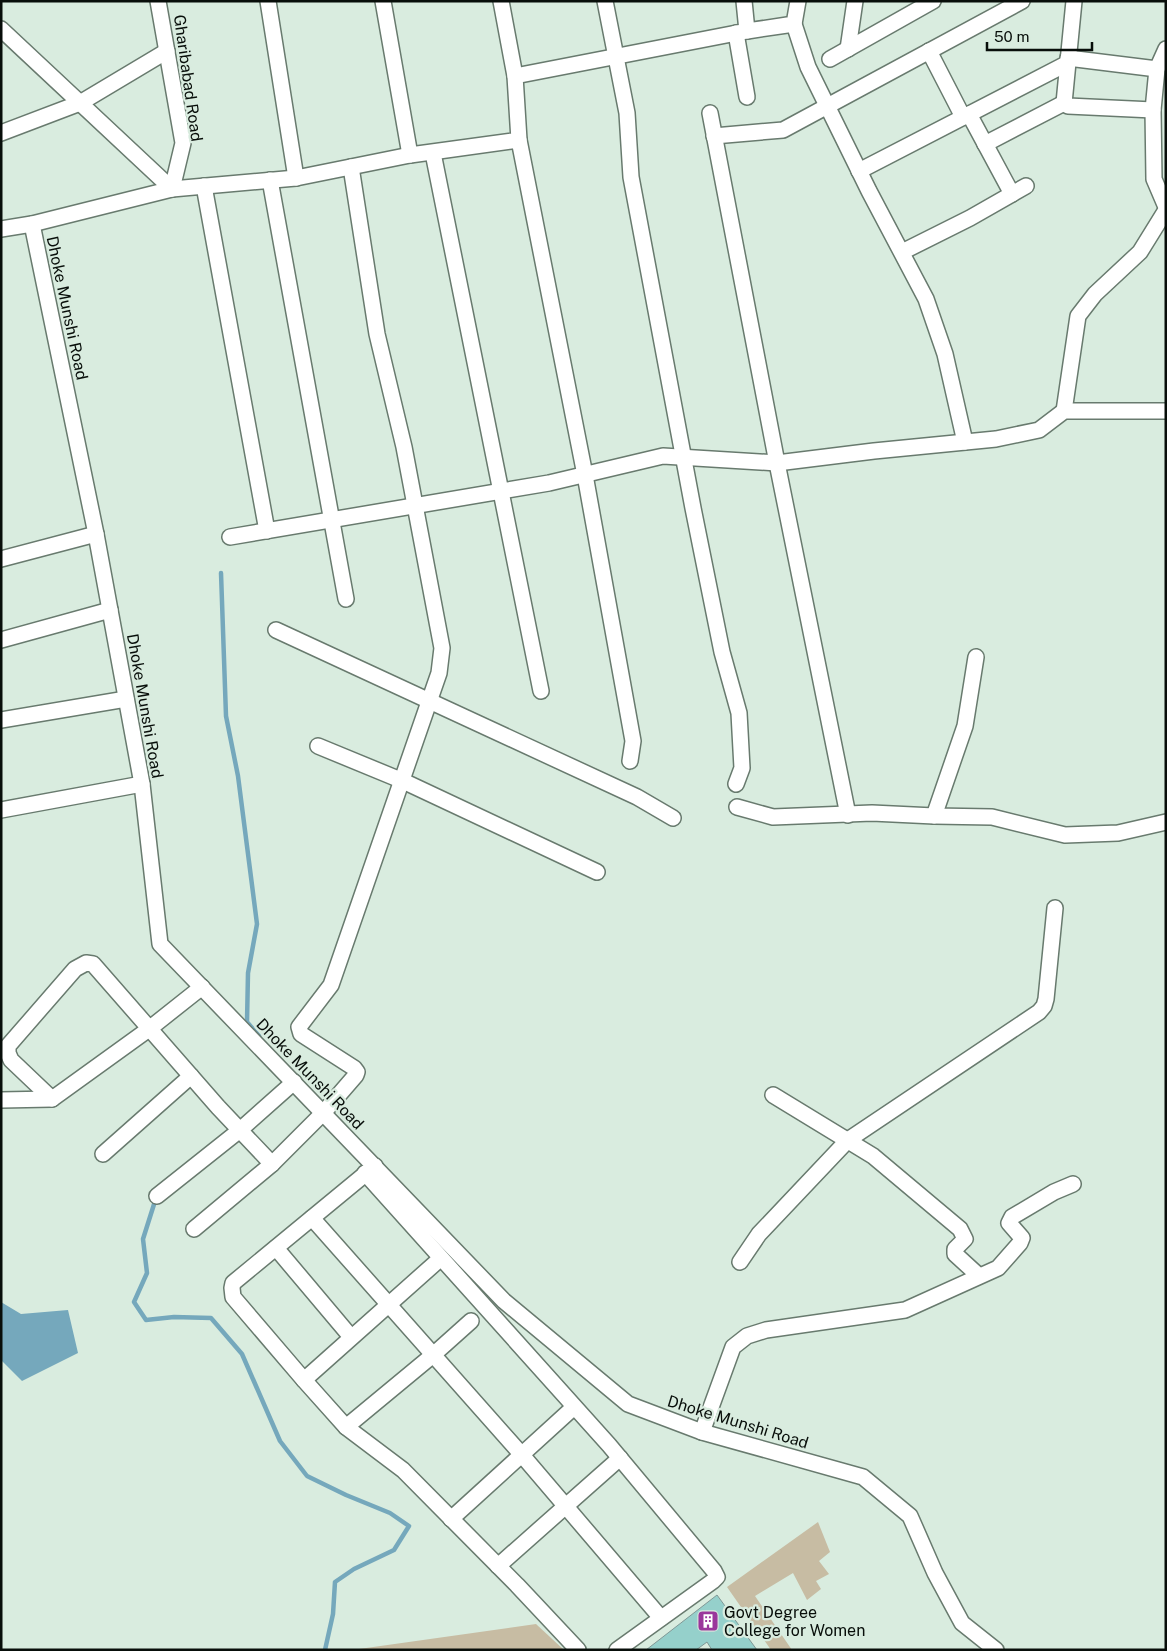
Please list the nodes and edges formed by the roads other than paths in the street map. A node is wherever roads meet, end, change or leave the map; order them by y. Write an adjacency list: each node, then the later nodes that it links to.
1 (158, 1): 18 (street, Gharibabad Road)
2 (268, 1): 40 (street)
3 (383, 1): 37 (street)
4 (500, 1): 24 (street)
5 (604, 1): 20 (street)
6 (744, 1): 15 (street)
7 (798, 1): 13 (street)
8 (855, 1): 16 (street)
9 (934, 1): 12 (street)
10 (1022, 1): 19 (street)
11 (1074, 1): 22 (street)
12 (906, 9): 16 (street)
13 (794, 24): 15 (street); 28 (street)
14 (1, 29): 26 (street)
15 (741, 32): 20 (street); 25 (street)
16 (848, 49): 21 (street)
17 (1166, 49): 23 (street)
18 (167, 51): 26 (street); 44 (street, Gharibabad Road)
19 (929, 52): 28 (street); 31 (street)
20 (615, 57): 24 (street); 53 (street)
21 (830, 59)
22 (1068, 61): 23 (street); 27 (street); 31 (street)
23 (1157, 69): 29 (street)
24 (515, 76): 34 (street)
25 (747, 98)
26 (80, 103): 32 (street); 44 (street)
27 (1064, 103): 29 (street); 35 (street)
28 (827, 107): 33 (street); 39 (street)
29 (1154, 110): 46 (street)
30 (710, 113): 33 (street)
31 (966, 116): 35 (street); 39 (street)
32 (1, 133)
33 (714, 136): 54 (street)
34 (520, 140): 36 (street); 55 (street)
35 (985, 144): 45 (street)
36 (433, 153): 37 (street); 56 (street)
37 (410, 156): 38 (street)
38 (351, 168): 40 (street); 57 (street)
39 (859, 171): 49 (street)
40 (296, 178): 41 (street)
41 (270, 180): 42 (street); 58 (street)
42 (204, 186): 44 (street); 59 (street)
43 (1026, 186): 45 (street)
44 (172, 189): 47 (street)
45 (1012, 194): 49 (street)
46 (1166, 208): 50 (street)
47 (32, 224): 48 (street); 60 (street, Dhoke Munshi Road)
48 (1, 229)
49 (902, 252): 52 (street)
50 (1064, 411): 51 (street); 52 (street)
51 (1166, 411)
52 (965, 442): 54 (street)
53 (684, 457): 54 (street); 55 (street); 76 (street)
54 (777, 463): 79 (street)
55 (584, 475): 56 (street); 73 (street)
56 (501, 491): 57 (street); 68 (street)
57 (415, 506): 58 (street); 70 (street)
58 (332, 520): 59 (street); 63 (street)
59 (267, 530): 61 (street)
60 (96, 534): 62 (street); 64 (street, Dhoke Munshi Road)
61 (230, 537)
62 (1, 558)
63 (346, 599)
64 (110, 610): 66 (street); 69 (street, Dhoke Munshi Road)
65 (276, 630): 70 (street)
66 (1, 640)
67 (976, 657): 80 (street)
68 (541, 691)
69 (126, 699): 71 (street); 75 (street, Dhoke Munshi Road)
70 (430, 702): 74 (street); 81 (street)
71 (1, 720)
72 (318, 746): 74 (street)
73 (630, 761)
74 (403, 781): 83 (street); 92 (street)
75 (142, 784): 78 (street); 85 (street, Dhoke Munshi Road)
76 (736, 784)
77 (737, 807): 79 (street)
78 (1, 810)
79 (848, 815): 80 (street)
80 (934, 816): 82 (street)
81 (673, 818)
82 (1166, 822)
83 (597, 872)
84 (1056, 908): 94 (street)
85 (202, 987): 86 (street); 88 (street, Dhoke Munshi Road)
86 (149, 1028): 87 (street); 90 (street); 90 (street)
87 (191, 1076): 93 (street); 95 (street)
88 (294, 1082): 92 (street, Dhoke Munshi Road); 93 (street)
89 (773, 1095): 94 (street)
90 (52, 1099): 91 (street)
91 (1, 1100)
92 (324, 1112): 96 (street); 97 (street, Dhoke Munshi Road)
93 (240, 1130): 96 (street); 99 (street)
94 (848, 1140): 104 (street); 105 (street)
95 (103, 1154)
96 (272, 1164): 101 (street)
97 (370, 1170): 100 (street); 103 (street); 113 (street, Dhoke Munshi Road)
98 (1072, 1184): 105 (street)
99 (157, 1196)
100 (312, 1218): 102 (street); 106 (street)
101 (194, 1229)
102 (276, 1248): 108 (street); 110 (street)
103 (441, 1258): 106 (street); 111 (street)
104 (740, 1262)
105 (979, 1276): 113 (street)
106 (388, 1304): 108 (street); 109 (street)
107 (471, 1321): 109 (street)
108 (351, 1337): 110 (street)
109 (433, 1355): 112 (street); 114 (street)
110 (304, 1380): 112 (street)
111 (574, 1407): 114 (street); 115 (street)
112 (346, 1427): 117 (street)
113 (702, 1432): 122 (street, Dhoke Munshi Road)
114 (522, 1454): 116 (street); 117 (street)
115 (620, 1458): 116 (street); 119 (street)
116 (566, 1506): 118 (street); 119 (street)
117 (452, 1519): 118 (street)
118 (498, 1566): 120 (street)
119 (661, 1618): 121 (street)
120 (578, 1650)
121 (617, 1650)
122 (996, 1650)

